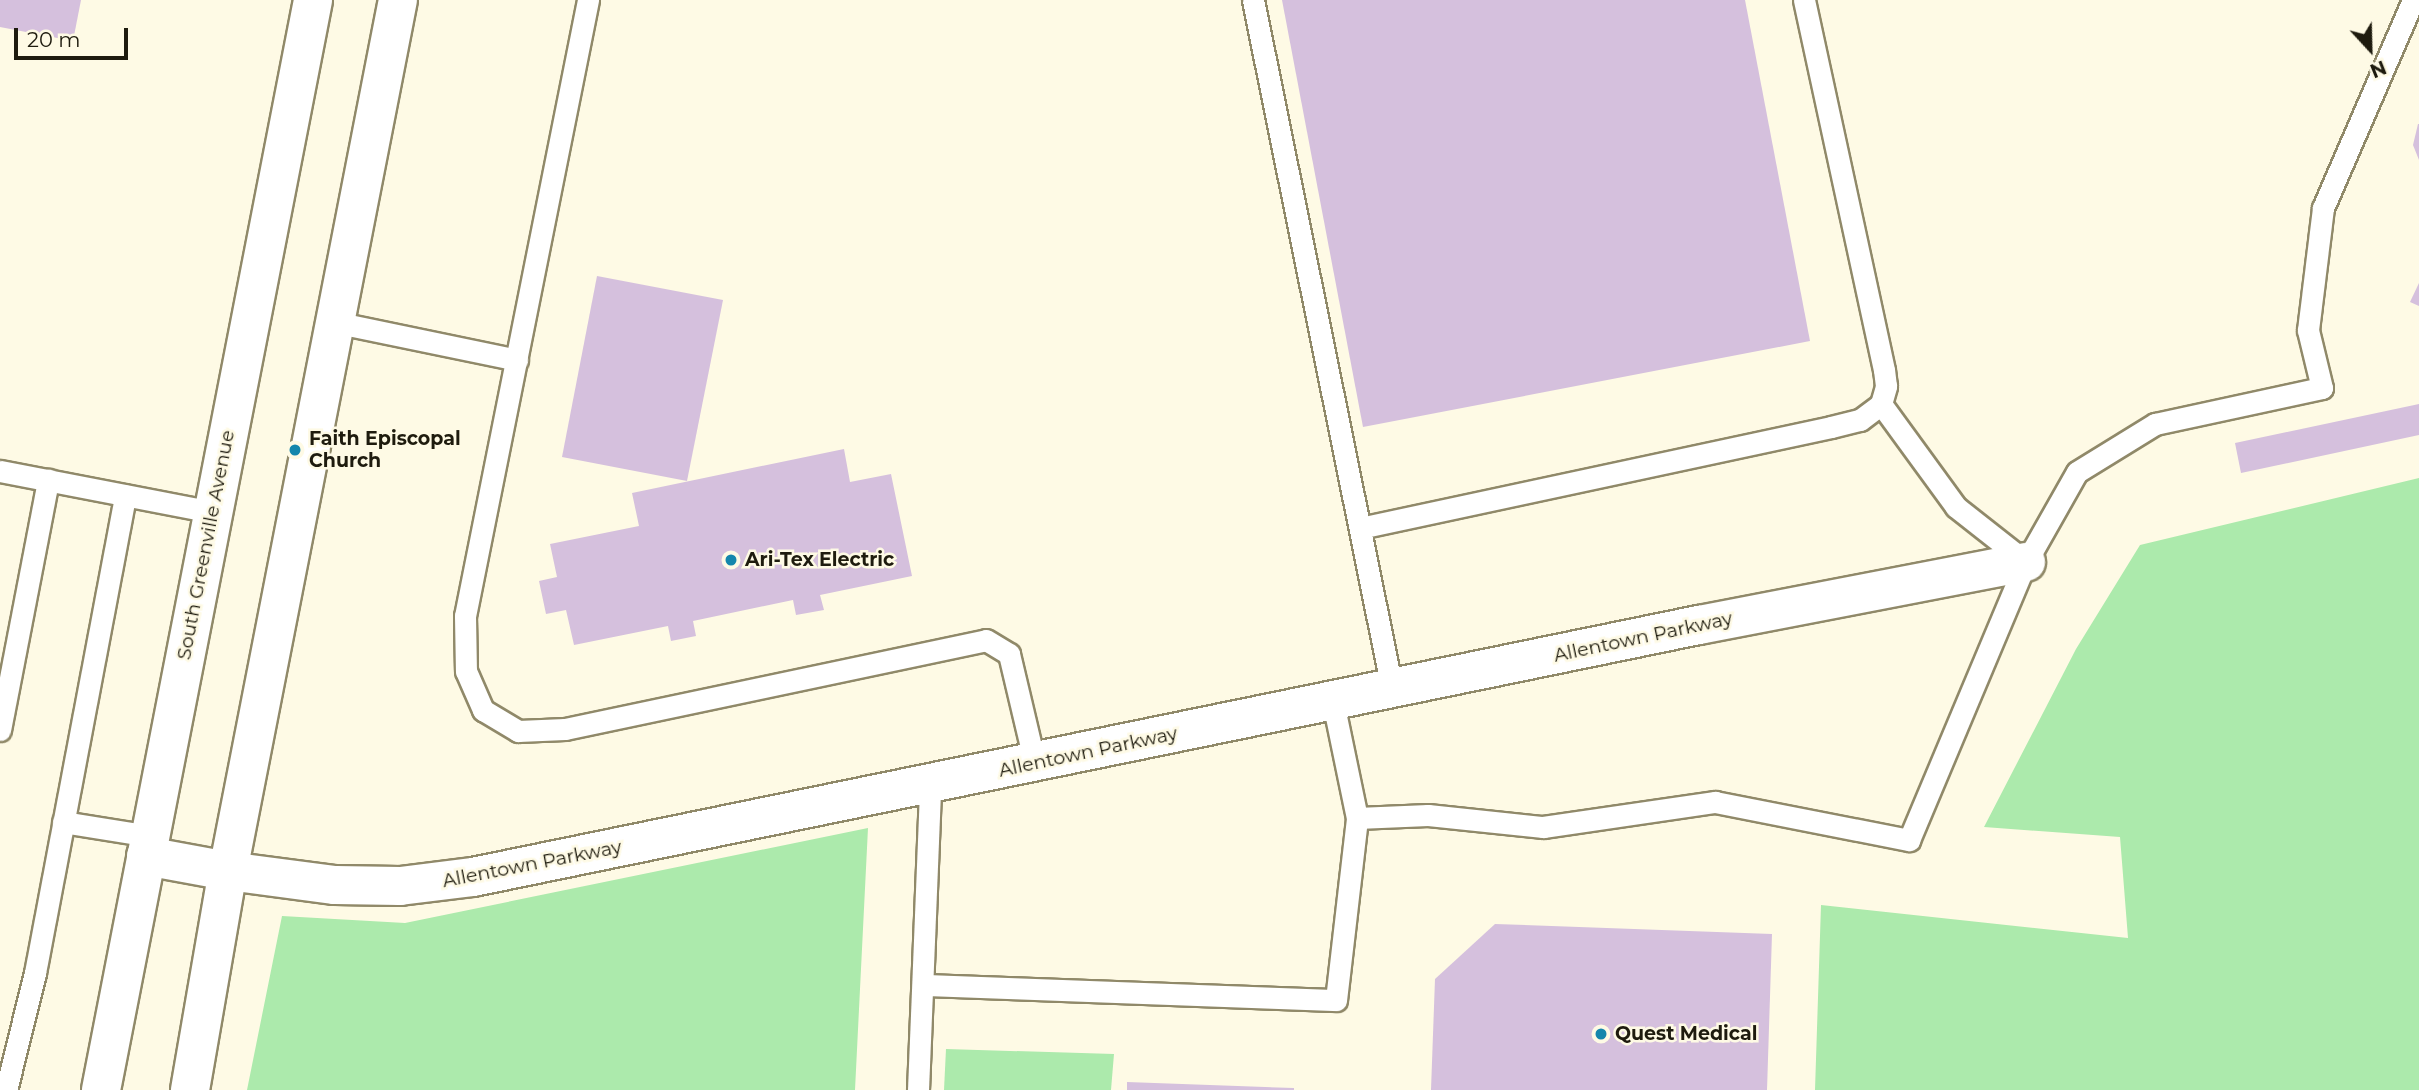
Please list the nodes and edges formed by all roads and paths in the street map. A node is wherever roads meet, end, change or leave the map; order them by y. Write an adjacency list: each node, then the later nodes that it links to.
1 (313, 0): 13 (main road, South Greenville Avenue)
2 (398, 0): 7 (main road)
3 (588, 0): 8 (lane)
4 (1253, 0): 14 (lane)
5 (1804, 0): 9 (lane)
6 (2413, 0): 15 (lane)
7 (334, 322): 8 (lane); 24 (main road)
8 (517, 360): 19 (lane)
9 (1881, 404): 14 (lane); 15 (lane)
10 (0, 471): 11 (lane)
11 (48, 480): 12 (lane); 18 (lane)
12 (125, 495): 13 (lane); 22 (lane)
13 (212, 512): 23 (main road, South Greenville Avenue)
14 (1360, 528): 16 (lane)
15 (2026, 562): 16 (main road, Allentown Parkway); 21 (lane)
16 (1392, 689): 17 (main road, Allentown Parkway)
17 (1333, 702): 19 (main road, Allentown Parkway); 21 (lane)
18 (0, 730)
19 (1035, 764): 20 (main road, Allentown Parkway)
20 (930, 785): 24 (main road, Allentown Parkway); 25 (lane)
21 (1357, 818): 25 (lane)
22 (63, 822): 23 (lane); 26 (lane)
23 (148, 846): 24 (main road, Allentown Parkway); 27 (main road, South Greenville Avenue)
24 (228, 871): 28 (main road)
25 (923, 985): 29 (lane)
26 (6, 1090)
27 (101, 1090)
28 (190, 1090)
29 (918, 1090)

